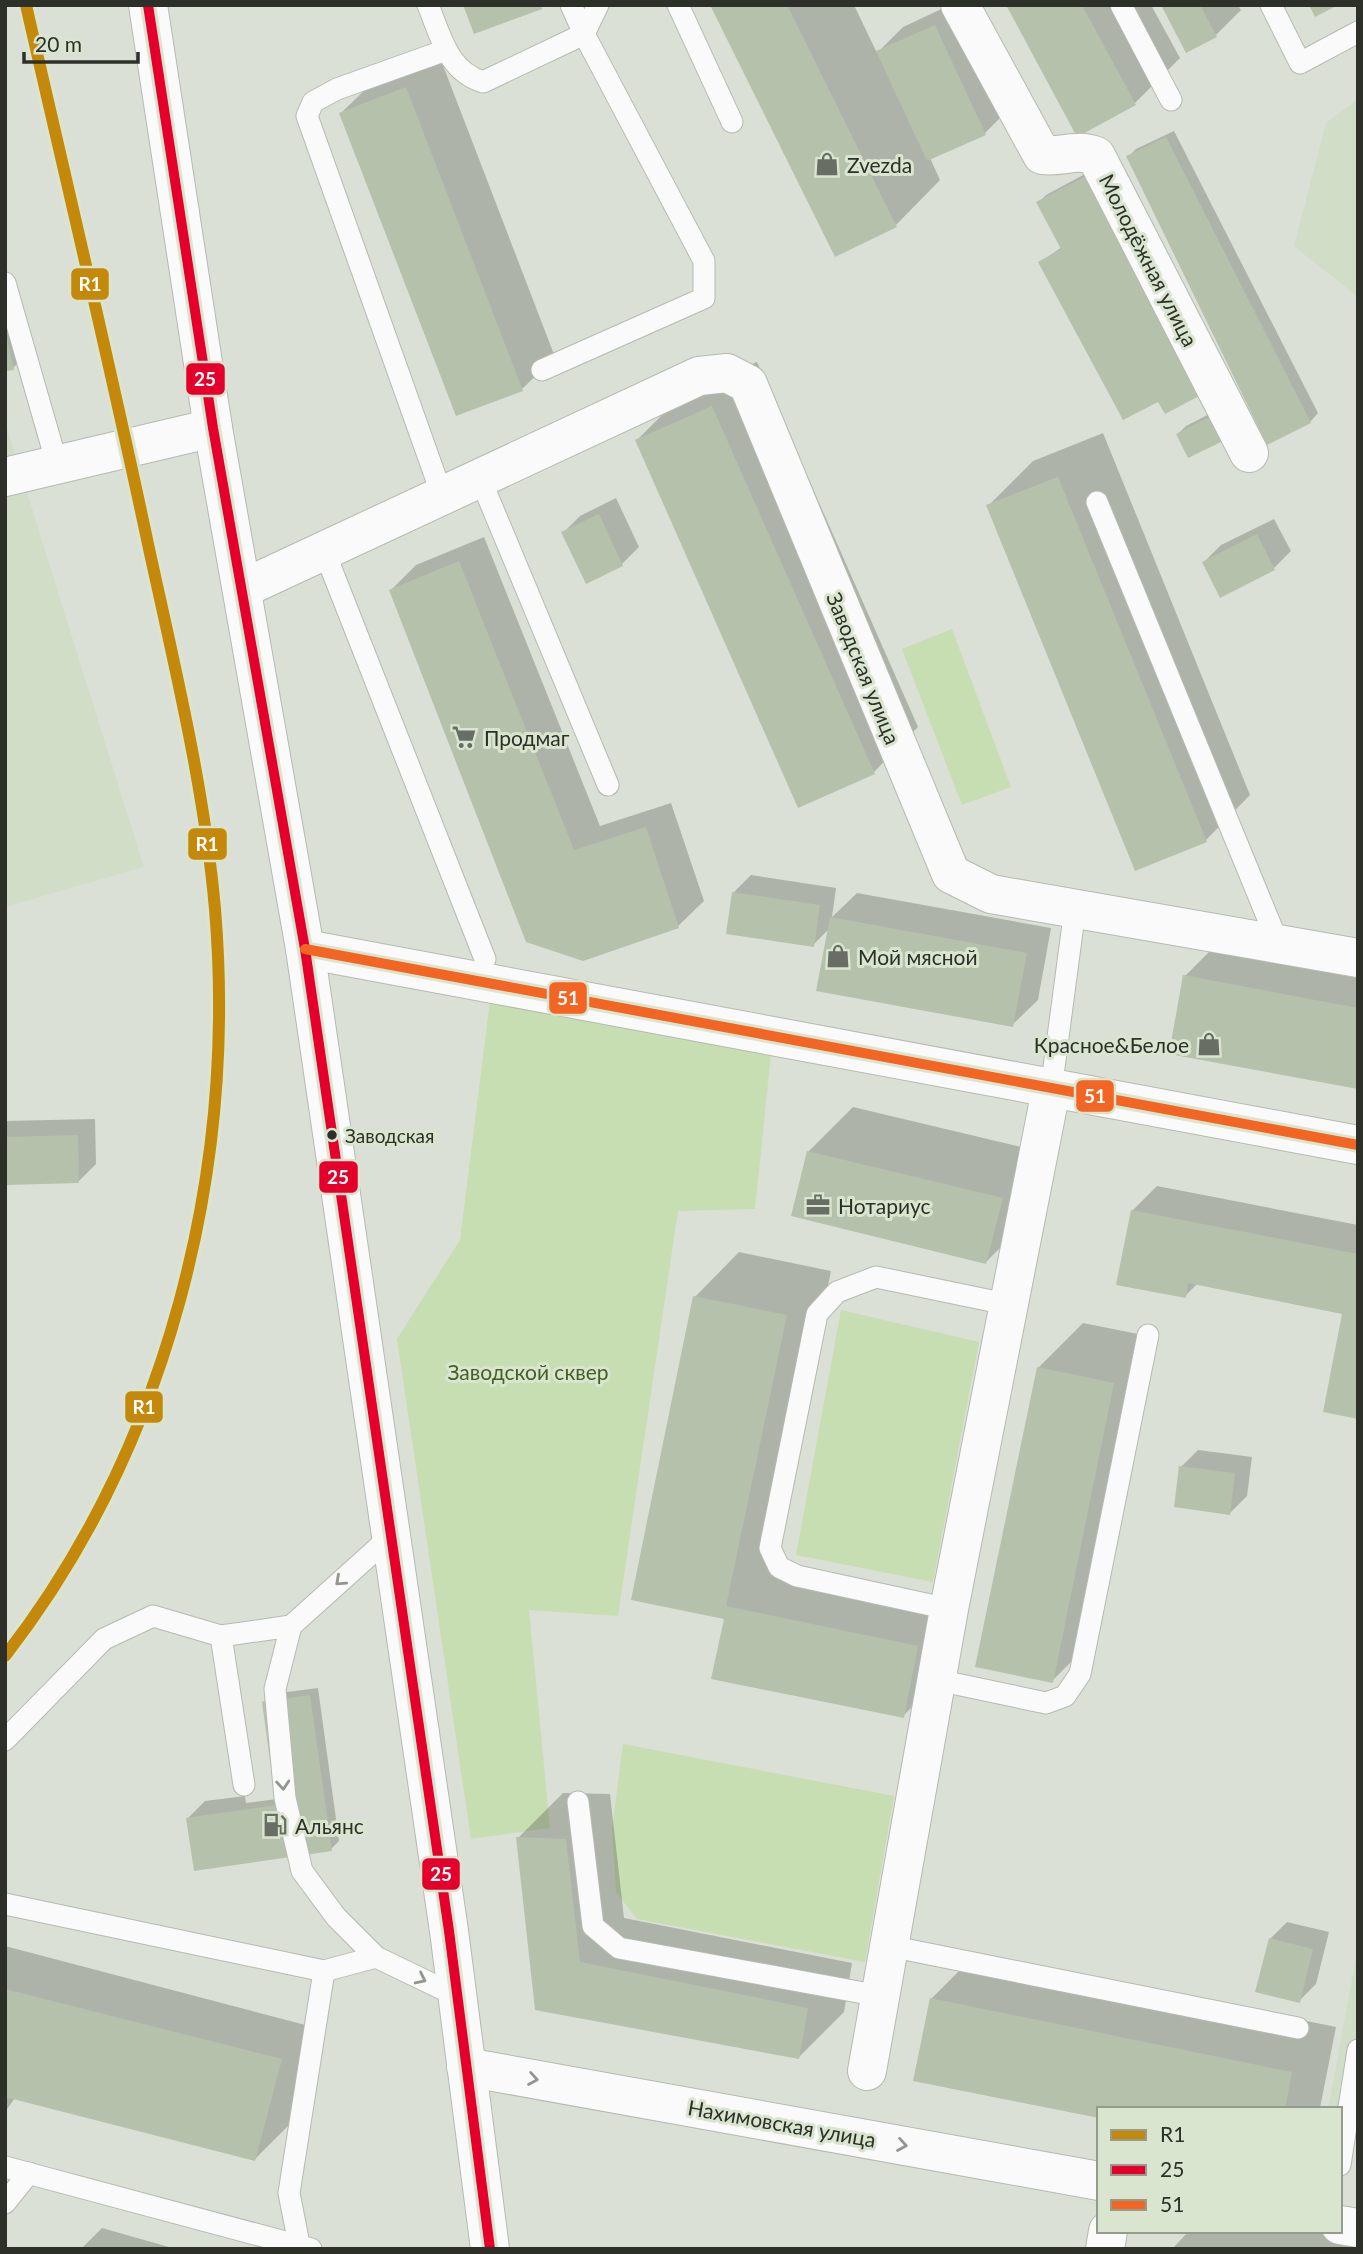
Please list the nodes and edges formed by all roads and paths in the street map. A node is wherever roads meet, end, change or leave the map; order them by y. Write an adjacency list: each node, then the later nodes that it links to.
1 (148, 5): 16 (main road)
2 (428, 5): 11 (lane)
3 (571, 5): 10 (lane)
4 (598, 5): 10 (lane)
5 (678, 5): 13 (lane)
6 (960, 5): 17 (main road, Молодёжная улица)
7 (1121, 5): 12 (lane)
8 (1271, 5): 9 (lane)
9 (1358, 32)
10 (584, 34): 11 (lane); 15 (lane)
11 (446, 50): 21 (lane)
12 (1171, 100)
13 (732, 122)
14 (5, 283): 18 (lane)
15 (542, 370)
16 (213, 428): 18 (main road); 24 (main road)
17 (1249, 453)
18 (57, 464): 19 (main road)
19 (5, 477)
20 (480, 478): 21 (main road, Заводская улица); 25 (lane); 26 (main road, Заводская улица)
21 (442, 495): 23 (main road, Заводская улица)
22 (1097, 502): 27 (lane)
23 (324, 553): 24 (main road, Заводская улица); 30 (lane)
24 (242, 589): 28 (main road)
25 (608, 785)
26 (1076, 909): 27 (main road, Заводская улица); 31 (lane)
27 (1278, 943): 29 (main road, Заводская улица)
28 (305, 949): 31 (main road); 35 (main road)
29 (1358, 958)
30 (485, 959)
31 (1051, 1090): 32 (main road); 33 (main road)
32 (1358, 1145)
33 (1010, 1305): 36 (main road); 36 (lane)
34 (1148, 1335): 39 (lane)
35 (391, 1536): 37 (lane, one-way to 37); 47 (main road)
36 (948, 1609): 39 (main road)
37 (291, 1626): 38 (lane); 45 (lane, one-way to 45)
38 (221, 1636): 40 (lane); 41 (lane)
39 (937, 1680): 44 (main road)
40 (5, 1740)
41 (244, 1785)
42 (578, 1802): 48 (lane)
43 (5, 1904): 46 (lane)
44 (889, 1946): 48 (main road); 49 (lane)
45 (376, 1957): 46 (lane); 47 (lane, one-way to 47)
46 (324, 1971): 58 (lane)
47 (457, 1996): 51 (main road)
48 (880, 1996): 52 (main road)
49 (1298, 2028)
50 (1358, 2050): 53 (lane)
51 (466, 2067): 56 (main road, Нахимовская улица, one-way to 56); 59 (main road)
52 (867, 2071)
53 (1342, 2152)
54 (5, 2167): 55 (lane)
55 (29, 2173): 57 (lane); 58 (lane)
56 (1097, 2181)
57 (5, 2203)
58 (304, 2248)
59 (490, 2249)

